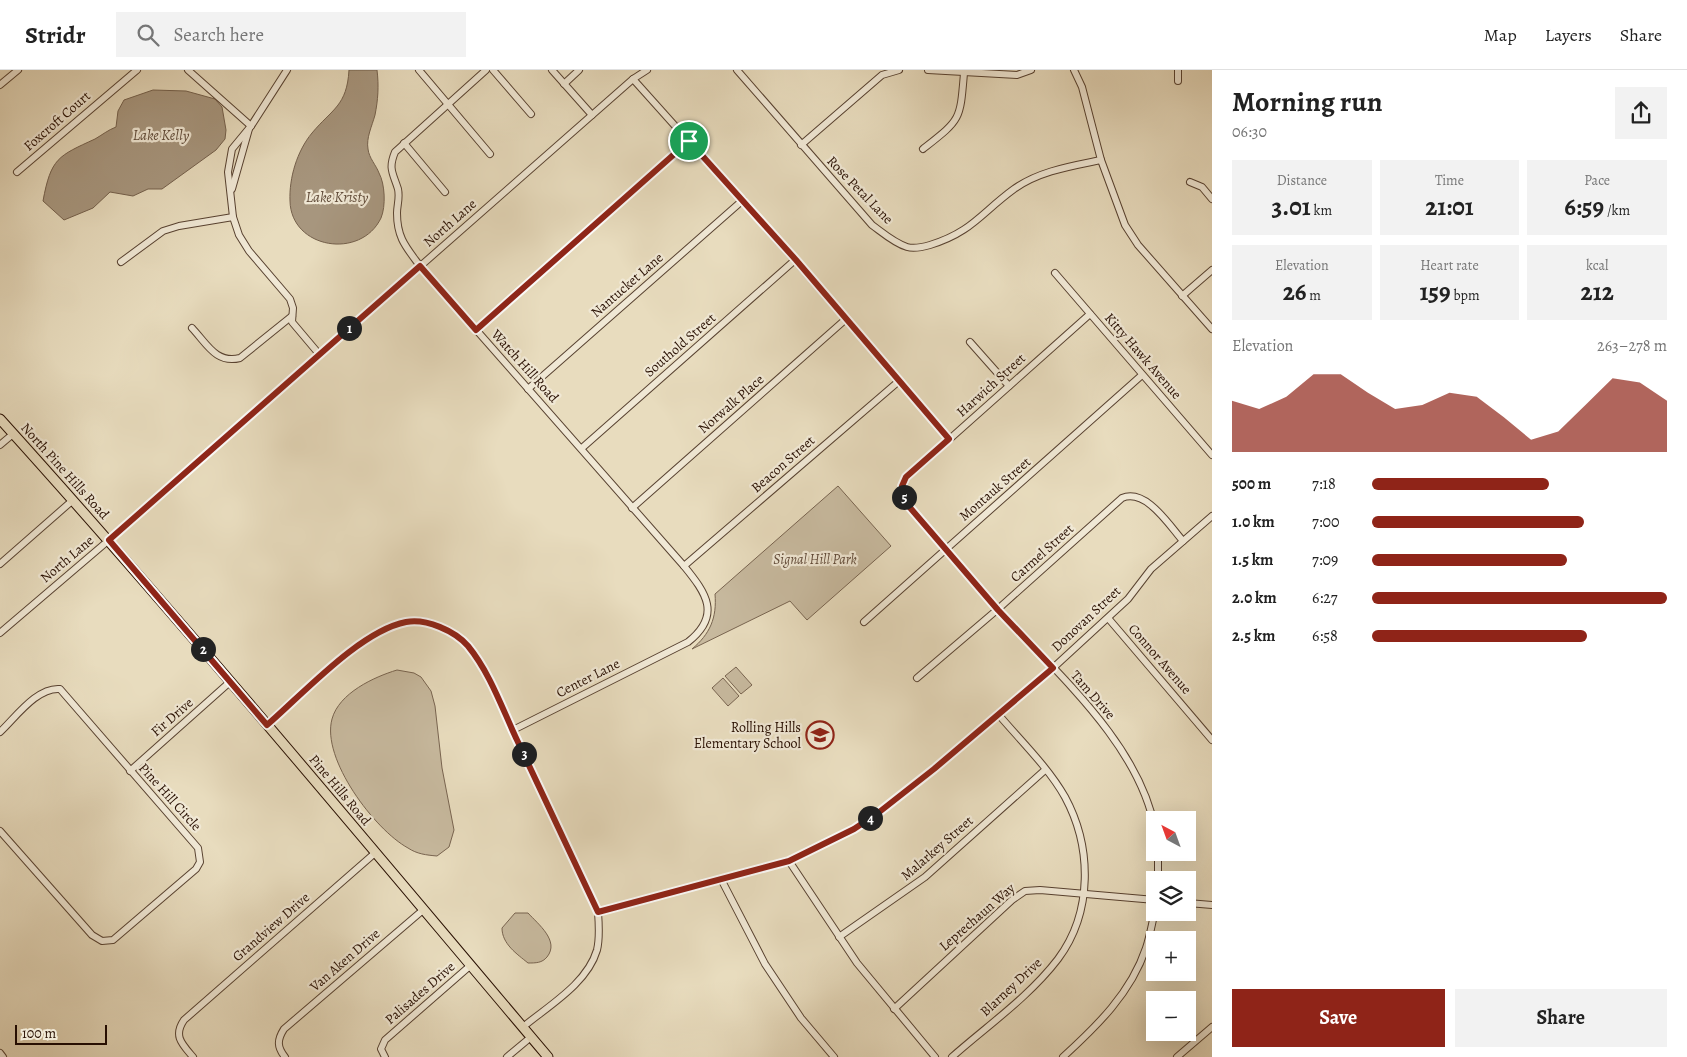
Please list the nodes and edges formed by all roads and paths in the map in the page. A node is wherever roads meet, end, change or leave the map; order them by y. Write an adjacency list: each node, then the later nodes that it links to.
1 (18, 70): 21 (street)
2 (137, 70): 32 (street, Foxcroft Court)
3 (287, 70): 25 (street)
4 (419, 70): 22 (street)
5 (486, 70): 22 (street, Watch Hill Road)
6 (493, 70): 23 (street)
7 (552, 70): 20 (street)
8 (580, 70): 20 (street)
9 (647, 70): 18 (street, North Lane)
10 (736, 70): 28 (street, Rose Petal Lane)
11 (899, 70): 28 (street)
12 (928, 70): 17 (street)
13 (1031, 70): 17 (street)
14 (1074, 70): 31 (street)
15 (1178, 70): 19 (street)
16 (191, 71): 25 (street)
17 (964, 73): 29 (street)
18 (633, 79): 24 (street, North Lane); 26 (street)
19 (1178, 81)
20 (564, 84): 24 (street)
21 (0, 85)
22 (449, 103): 27 (street, Watch Hill Road); 30 (street)
23 (531, 114)
24 (592, 115): 41 (street, North Lane)
25 (250, 126): 34 (street); 34 (street)
26 (689, 141): 36 (street); 50 (street)
27 (404, 143): 35 (street); 41 (street, Watch Hill Road)
28 (801, 145): 31 (street, Rose Petal Lane)
29 (923, 150)
30 (490, 154)
31 (1100, 160): 44 (street)
32 (17, 172)
33 (1190, 182): 37 (street)
34 (232, 192): 38 (street)
35 (445, 192)
36 (743, 200): 39 (street); 56 (street, Nantucket Lane)
37 (1212, 200)
38 (234, 217): 40 (street); 46 (street)
39 (796, 260): 47 (street); 61 (street, Southold Street)
40 (121, 262)
41 (420, 266): 50 (street, Watch Hill Road); 52 (street, North Lane)
42 (1212, 270): 44 (street)
43 (1054, 273): 45 (street, Kitty Hawk Avenue)
44 (1182, 296): 49 (street)
45 (1090, 314): 53 (street, Kitty Hawk Avenue); 55 (street, Harwich Street)
46 (292, 316): 48 (street); 52 (street)
47 (846, 320): 54 (street); 65 (street, Norwalk Place)
48 (192, 328)
49 (1212, 329)
50 (476, 330): 56 (street, Watch Hill Road)
51 (970, 342): 55 (street)
52 (319, 354): 67 (street, North Lane)
53 (1142, 375): 62 (street, Kitty Hawk Avenue); 69 (street, Montauk Street)
54 (898, 381): 59 (street); 71 (street, Beacon Street)
55 (1009, 386): 59 (street, Harwich Street)
56 (528, 389): 61 (street, Watch Hill Road)
57 (0, 419): 58 (main road, North Pine Hills Road)
58 (13, 434): 60 (street); 63 (main road, North Pine Hills Road)
59 (949, 439): 64 (street, Harwich Street)
60 (0, 445)
61 (582, 448): 65 (street, Watch Hill Road)
62 (1212, 455)
63 (73, 500): 67 (main road, North Pine Hills Road); 70 (street)
64 (906, 503): 69 (street, Tam Drive)
65 (632, 508): 71 (street, Watch Hill Road)
66 (1212, 516): 68 (street, Donovan Street)
67 (109, 540): 75 (street, North Lane); 79 (main road, Pine Hills Road)
68 (1183, 541): 72 (street, Carmel Street); 73 (street, Donovan Street)
69 (945, 549): 72 (street, Tam Drive); 74 (street, Montauk Street)
70 (0, 564)
71 (684, 566): 76 (street, Watch Hill Road)
72 (998, 610): 77 (street, Tam Drive); 78 (street, Carmel Street)
73 (1108, 618): 77 (street, Donovan Street); 84 (street, Connor Avenue)
74 (864, 622)
75 (0, 633)
76 (675, 649): 82 (street, Center Lane)
77 (1053, 668): 80 (street, Donovan Street); 87 (street, Tam Drive)
78 (917, 678)
79 (231, 682): 81 (main road, Pine Hills Road); 86 (street, Fir Drive)
80 (998, 714): 85 (street, Blarney Drive); 90 (street, Donovan Street)
81 (267, 725): 82 (street); 89 (main road, Pine Hills Road)
82 (513, 730): 97 (street)
83 (0, 732): 86 (street, Pine Hill Circle)
84 (1212, 740)
85 (1045, 770): 92 (street, Blarney Drive); 99 (street, Malarkey Street)
86 (130, 771): 88 (street, Pine Hill Circle)
87 (1152, 811)
88 (0, 831)
89 (375, 853): 96 (main road, Pine Hills Road); 107 (street, Grandview Drive)
90 (789, 861): 91 (street, Donovan Street); 99 (street)
91 (721, 879): 97 (street, Donovan Street); 112 (street)
92 (1084, 894): 93 (street, Leprechaun Way); 101 (street, Leprechaun Way); 114 (street, Blarney Drive)
93 (1146, 899)
94 (1196, 904): 95 (street)
95 (1212, 906)
96 (423, 910): 100 (main road, Pine Hills Road); 108 (street, Van Aken Drive)
97 (598, 912): 102 (street)
98 (1153, 921): 115 (street)
99 (839, 937): 101 (street)
100 (471, 965): 102 (main road, Pine Hills Road); 109 (street, Palisades Drive)
101 (894, 1009): 113 (street)
102 (522, 1027): 104 (main road, Pine Hills Road)
103 (1212, 1027): 116 (street)
104 (531, 1037): 110 (street); 111 (main road, Pine Hills Road)
105 (0, 1053): 106 (street)
106 (3, 1057)
107 (193, 1057)
108 (285, 1057)
109 (385, 1057)
110 (507, 1057)
111 (548, 1057)
112 (834, 1057)
113 (935, 1057)
114 (952, 1057)
115 (1063, 1057)
116 (1177, 1057)

